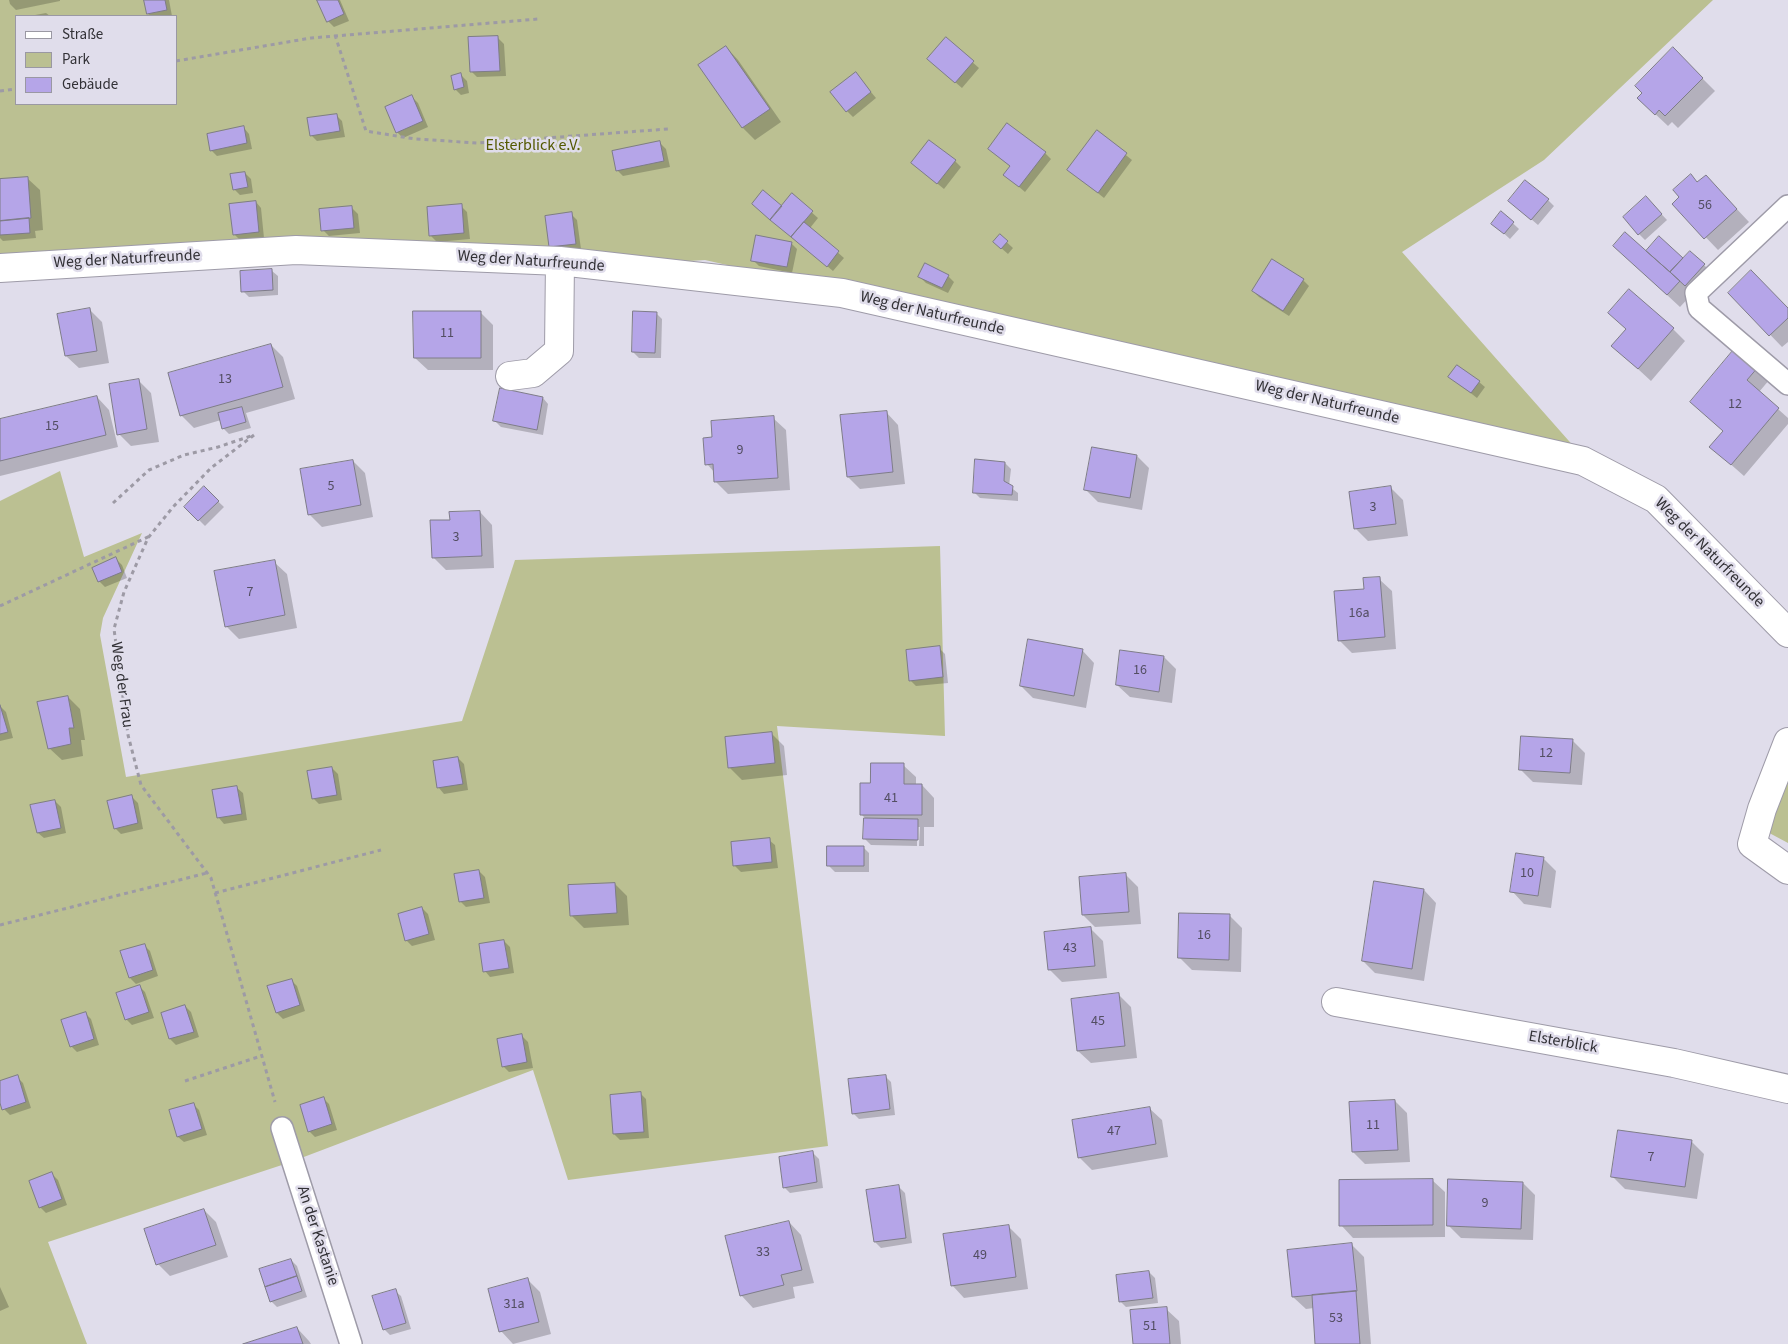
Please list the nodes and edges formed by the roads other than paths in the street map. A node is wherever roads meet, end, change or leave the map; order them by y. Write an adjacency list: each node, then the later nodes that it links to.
1 (1788, 206): 5 (lane)
2 (560, 261): 3 (street, Weg der Naturfreunde); 4 (street); 6 (street, Weg der Naturfreunde)
3 (0, 268)
4 (510, 376)
5 (1788, 384)
6 (1788, 632)
7 (1788, 742): 8 (street)
8 (1788, 870)
9 (1336, 1002): 10 (street, Elsterblick)
10 (1788, 1089)
11 (282, 1128): 12 (lane, An der Kastanie)
12 (351, 1344)

